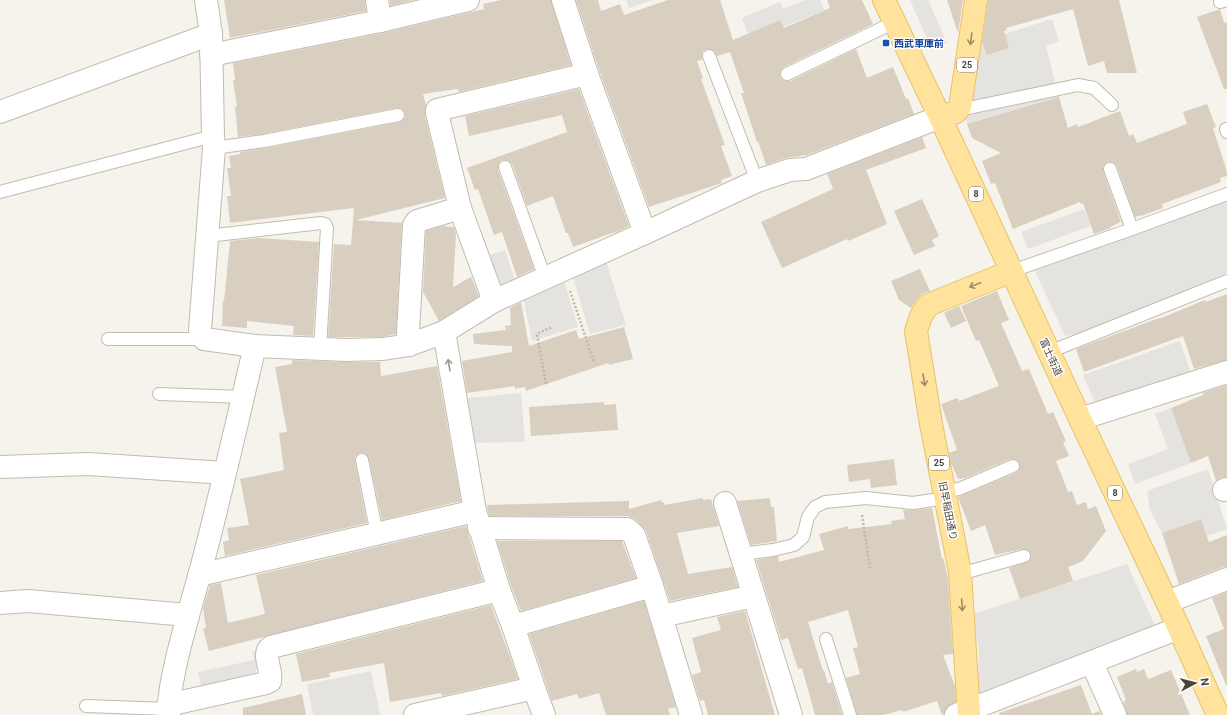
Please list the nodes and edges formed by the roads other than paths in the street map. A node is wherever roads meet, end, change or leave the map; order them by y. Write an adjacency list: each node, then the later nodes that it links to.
1 (206, 0): 8 (street)
2 (468, 0): 6 (street)
3 (563, 0): 10 (street)
4 (884, 0): 7 (main road, 富士街道 / 8)
5 (976, 0): 14 (main road, 25, one-way to 14)
6 (378, 10): 8 (street)
7 (895, 22): 11 (lane); 14 (main road, 富士街道 / 8)
8 (211, 44): 13 (street); 16 (street)
9 (709, 56): 19 (lane)
10 (587, 74): 22 (street); 24 (street)
11 (787, 74)
12 (1112, 105): 14 (lane)
13 (0, 112)
14 (950, 113): 19 (street); 26 (main road, 富士街道 / 8)
15 (398, 115): 16 (lane)
16 (214, 142): 20 (lane); 25 (street)
17 (505, 167): 27 (lane)
18 (1110, 169): 23 (lane)
19 (757, 181): 24 (street)
20 (0, 192)
21 (1227, 194): 23 (lane)
22 (460, 208): 29 (street); 33 (street)
23 (1132, 229): 26 (lane)
24 (645, 233): 27 (street)
25 (207, 236): 31 (street); 35 (lane)
26 (1012, 270): 36 (main road, 富士街道 / 8); 45 (main road, 旧早稲田通り / 25, one-way to 45)
27 (554, 274): 29 (street)
28 (1227, 281): 36 (lane)
29 (494, 301): 30 (street)
30 (444, 332): 33 (street); 47 (street, one-way to 30)
31 (201, 335): 32 (lane); 34 (street)
32 (108, 339)
33 (409, 345): 35 (street)
34 (255, 346): 35 (street); 39 (street)
35 (320, 349)
36 (1049, 352): 40 (main road, 富士街道 / 8)
37 (1227, 372): 40 (street)
38 (159, 394): 39 (lane)
39 (243, 397): 44 (street)
40 (1080, 419): 57 (main road, 富士街道 / 8)
41 (362, 460): 48 (lane)
42 (1013, 466): 45 (lane)
43 (0, 467): 44 (street)
44 (226, 473): 52 (street)
45 (945, 495): 49 (lane); 51 (main road, 旧早稲田通り / 25)
46 (725, 503): 49 (street)
47 (477, 520): 48 (street); 54 (street); 55 (street)
48 (377, 534): 52 (street)
49 (741, 554): 56 (street)
50 (1024, 556): 51 (lane)
51 (960, 572): 68 (main road, 旧早稲田通り / 25, one-way to 68)
52 (199, 575): 59 (street)
53 (1227, 579): 57 (street)
54 (652, 586): 60 (street); 61 (street)
55 (499, 590): 61 (street); 67 (street)
56 (754, 596): 60 (street); 72 (street)
57 (1167, 602): 62 (main road, 富士街道 / 8)
58 (0, 603): 59 (street)
59 (187, 615): 67 (street)
60 (661, 616): 71 (street)
61 (513, 626): 65 (street)
62 (1179, 628): 64 (street); 75 (main road, 富士街道 / 8)
63 (826, 639): 73 (lane)
64 (1092, 663): 68 (street); 74 (street)
65 (534, 688): 69 (street); 70 (street)
66 (86, 706): 67 (lane)
67 (168, 710)
68 (964, 713)
69 (415, 715)
70 (544, 715)
71 (691, 715)
72 (791, 715)
73 (850, 715)
74 (1115, 715)
75 (1218, 715)

